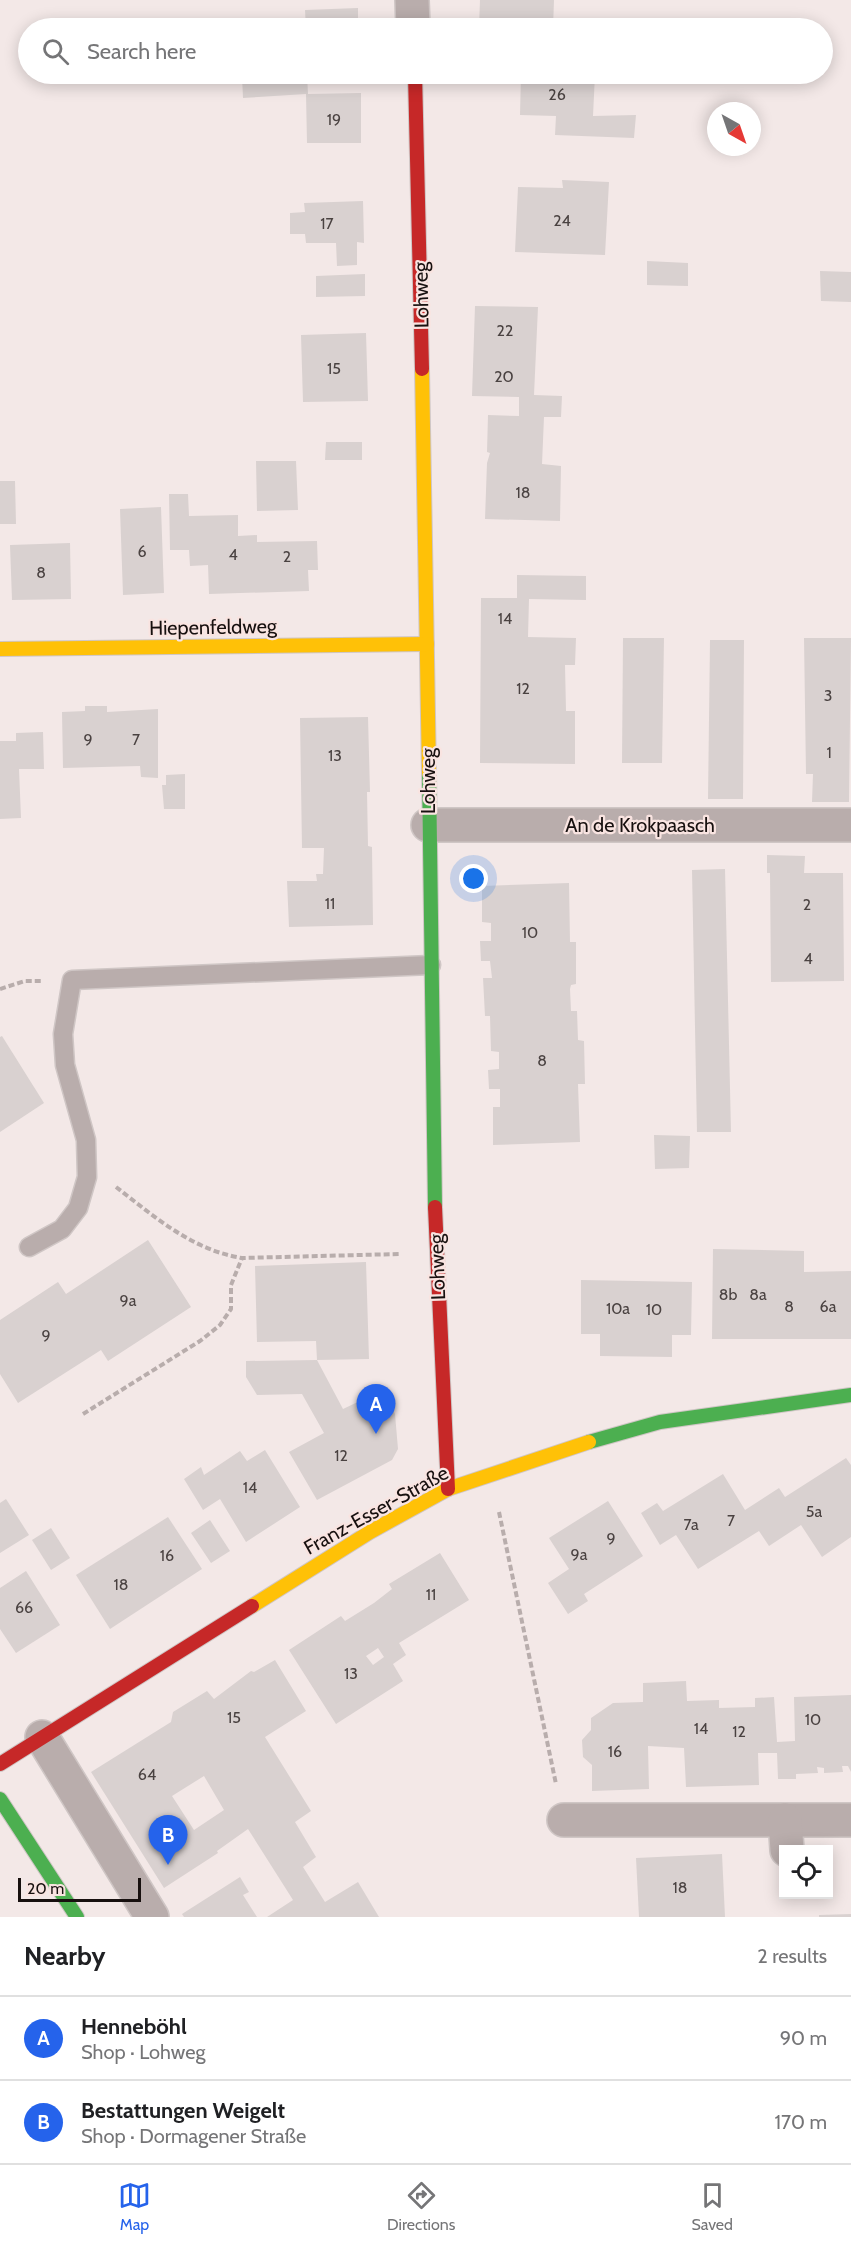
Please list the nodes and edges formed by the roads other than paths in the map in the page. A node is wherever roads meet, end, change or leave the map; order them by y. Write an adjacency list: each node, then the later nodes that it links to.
1 (412, 0): 2 (street)
2 (413, 18)
3 (415, 84): 4 (street, Lohweg)
4 (427, 644): 5 (street, Hiepenfeldweg); 6 (street, Lohweg)
5 (0, 650)
6 (428, 825): 7 (street, An de Krokpaasch); 8 (street, Lohweg)
7 (851, 825)
8 (431, 965): 9 (lane); 11 (street, Lohweg)
9 (29, 1247)
10 (851, 1395): 11 (street, Franz-Esser-Straße)
11 (448, 1489): 12 (street, Franz-Esser-Straße)
12 (42, 1737): 13 (street, Franz-Esser-Straße); 19 (street)
13 (0, 1764)
14 (0, 1798): 18 (street)
15 (564, 1820): 17 (street)
16 (851, 1820): 17 (street)
17 (786, 1834)
18 (77, 1917)
19 (152, 1917)

